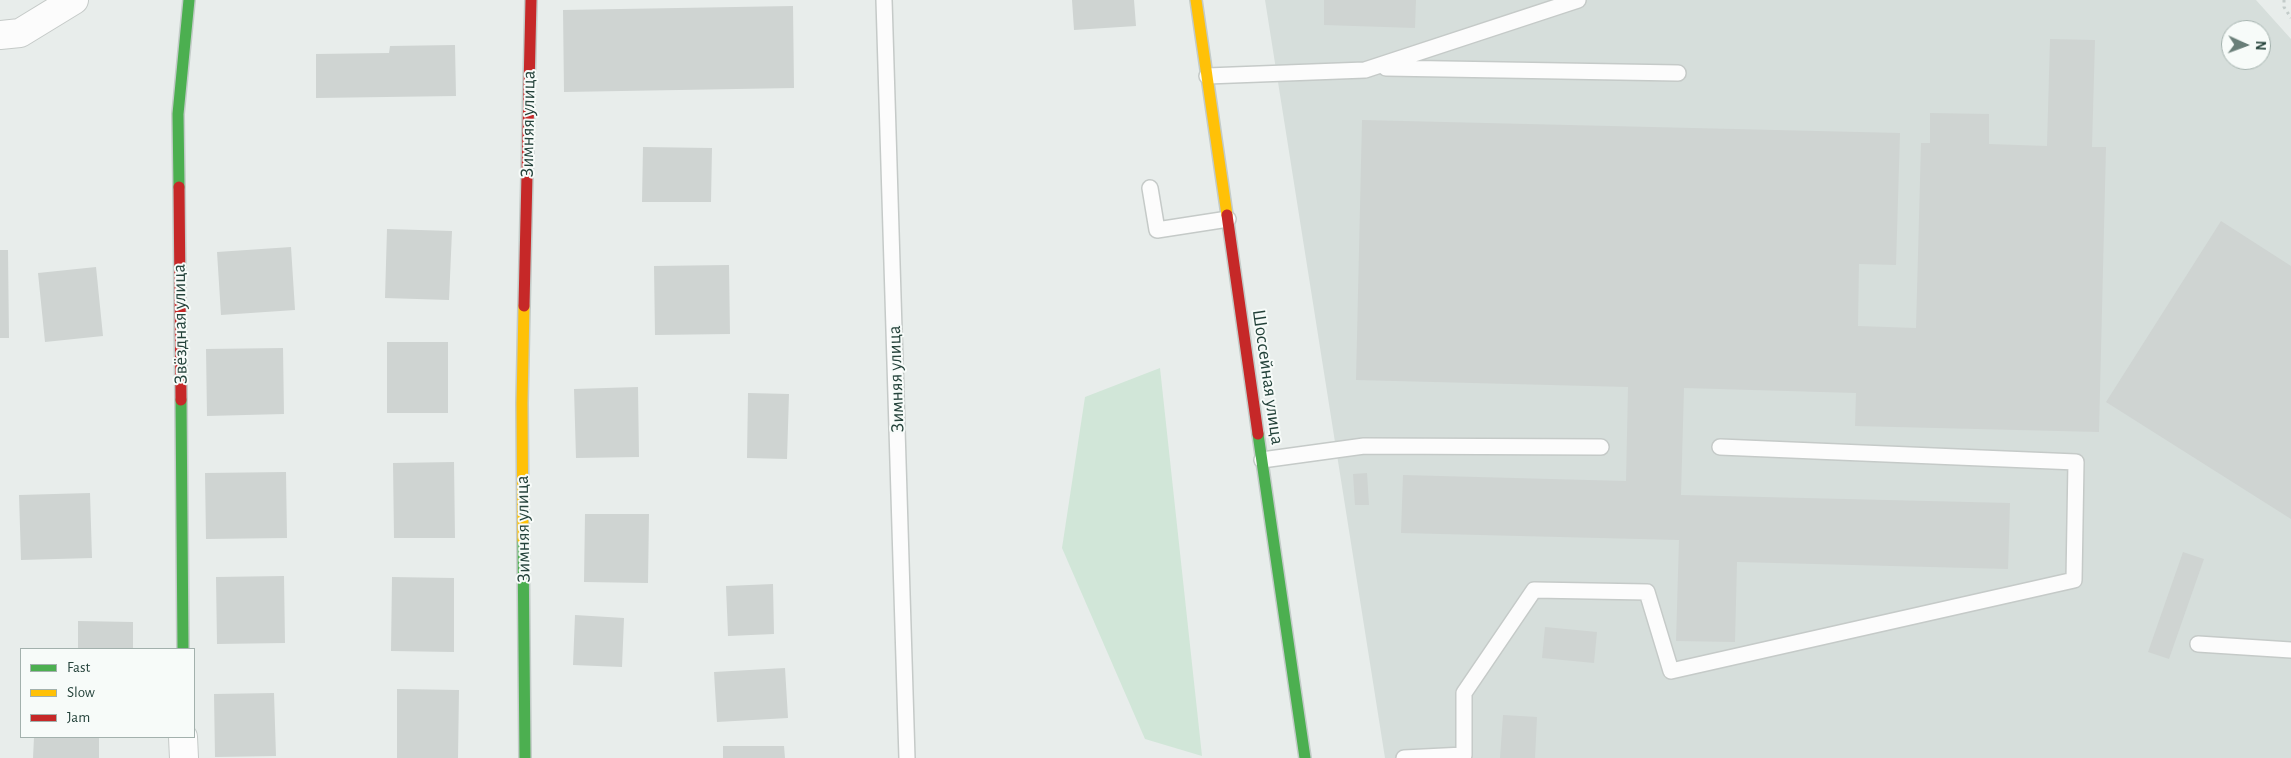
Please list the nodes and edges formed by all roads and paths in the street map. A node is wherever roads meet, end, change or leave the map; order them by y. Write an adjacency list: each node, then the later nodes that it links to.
1 (74, 0): 9 (street)
2 (189, 0): 19 (street, Звёздная улица)
3 (531, 0): 23 (street, Зимняя улица)
4 (884, 0): 24 (lane, Зимняя улица)
5 (1196, 0): 12 (street, Шоссейная улица)
6 (1578, 0): 10 (lane)
7 (2284, 0): 8 (path)
8 (2291, 18)
9 (0, 35)
10 (1374, 68): 11 (lane); 12 (lane)
11 (1678, 73)
12 (1207, 76): 14 (street, Шоссейная улица)
13 (1150, 188): 14 (lane)
14 (1228, 219): 17 (street, Шоссейная улица)
15 (1601, 446): 17 (lane)
16 (1720, 447): 26 (lane)
17 (1262, 460): 25 (street, Шоссейная улица)
18 (2198, 644): 20 (lane)
19 (183, 648)
20 (2291, 650)
21 (184, 738): 22 (street)
22 (184, 758)
23 (525, 758)
24 (907, 758)
25 (1305, 758)
26 (1404, 758)

